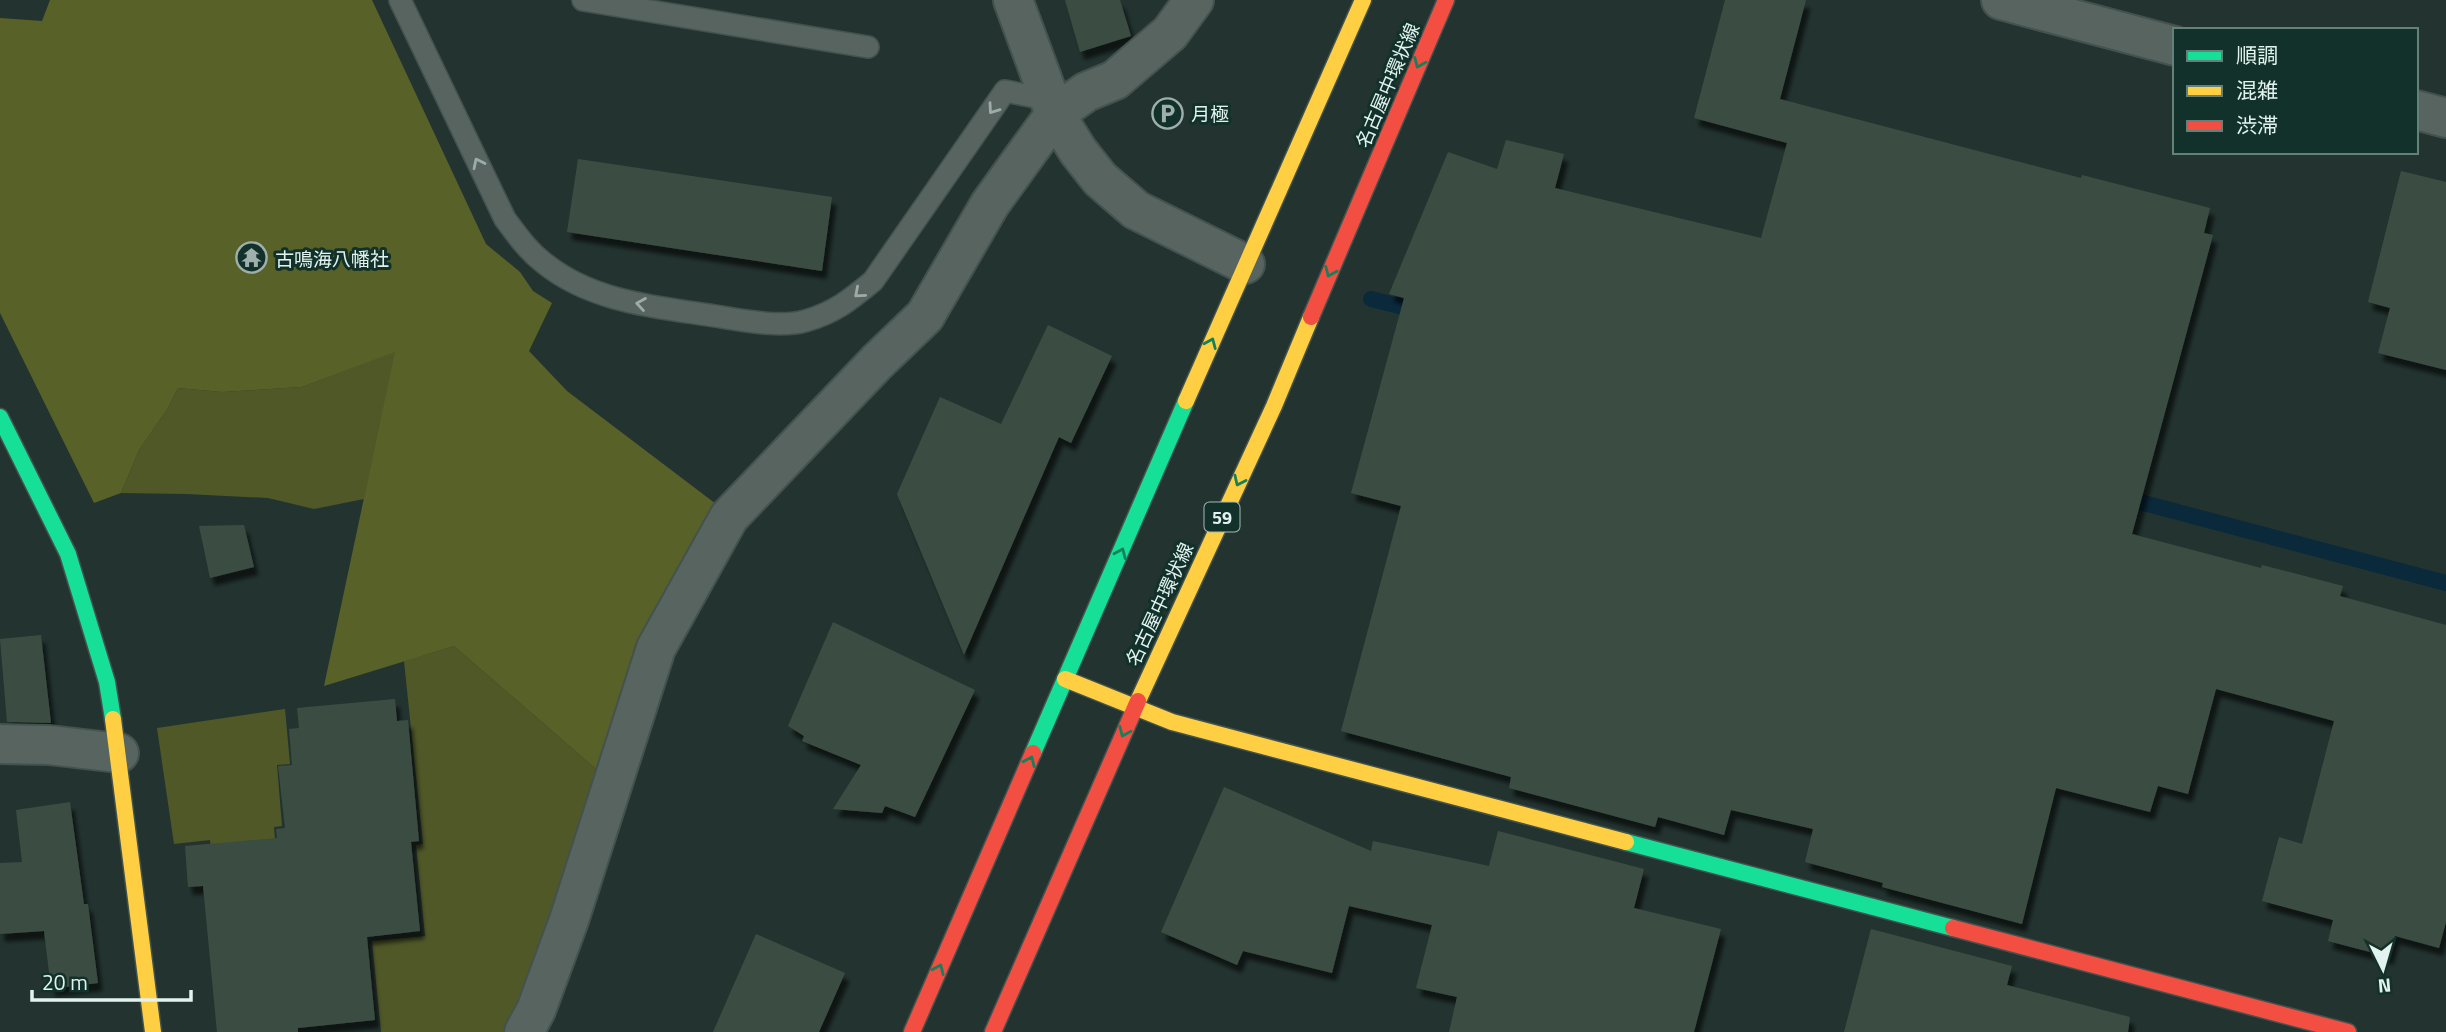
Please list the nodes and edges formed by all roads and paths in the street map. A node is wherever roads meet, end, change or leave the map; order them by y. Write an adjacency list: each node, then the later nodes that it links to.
1 (400, 0): 10 (lane, one-way to 1)
2 (583, 0): 9 (lane)
3 (1013, 0): 10 (street)
4 (1194, 0): 10 (street)
5 (1363, 0): 13 (main road)
6 (1446, 0): 16 (main road, 名古屋中環状線 / 59, one-way to 16)
7 (2001, 0): 8 (street)
8 (2173, 45)
9 (868, 47)
10 (1053, 107): 13 (street); 20 (street)
11 (2418, 111): 12 (street)
12 (2446, 118)
13 (1245, 264): 15 (main road, one-way to 13)
14 (0, 417): 18 (main road)
15 (1065, 679): 16 (main road); 21 (main road, one-way to 15)
16 (1135, 708): 22 (main road, 名古屋中環状線 / 59, one-way to 22); 23 (main road)
17 (0, 744): 18 (street)
18 (118, 753): 19 (main road)
19 (153, 1032)
20 (524, 1032)
21 (912, 1032)
22 (993, 1032)
23 (2348, 1032)

